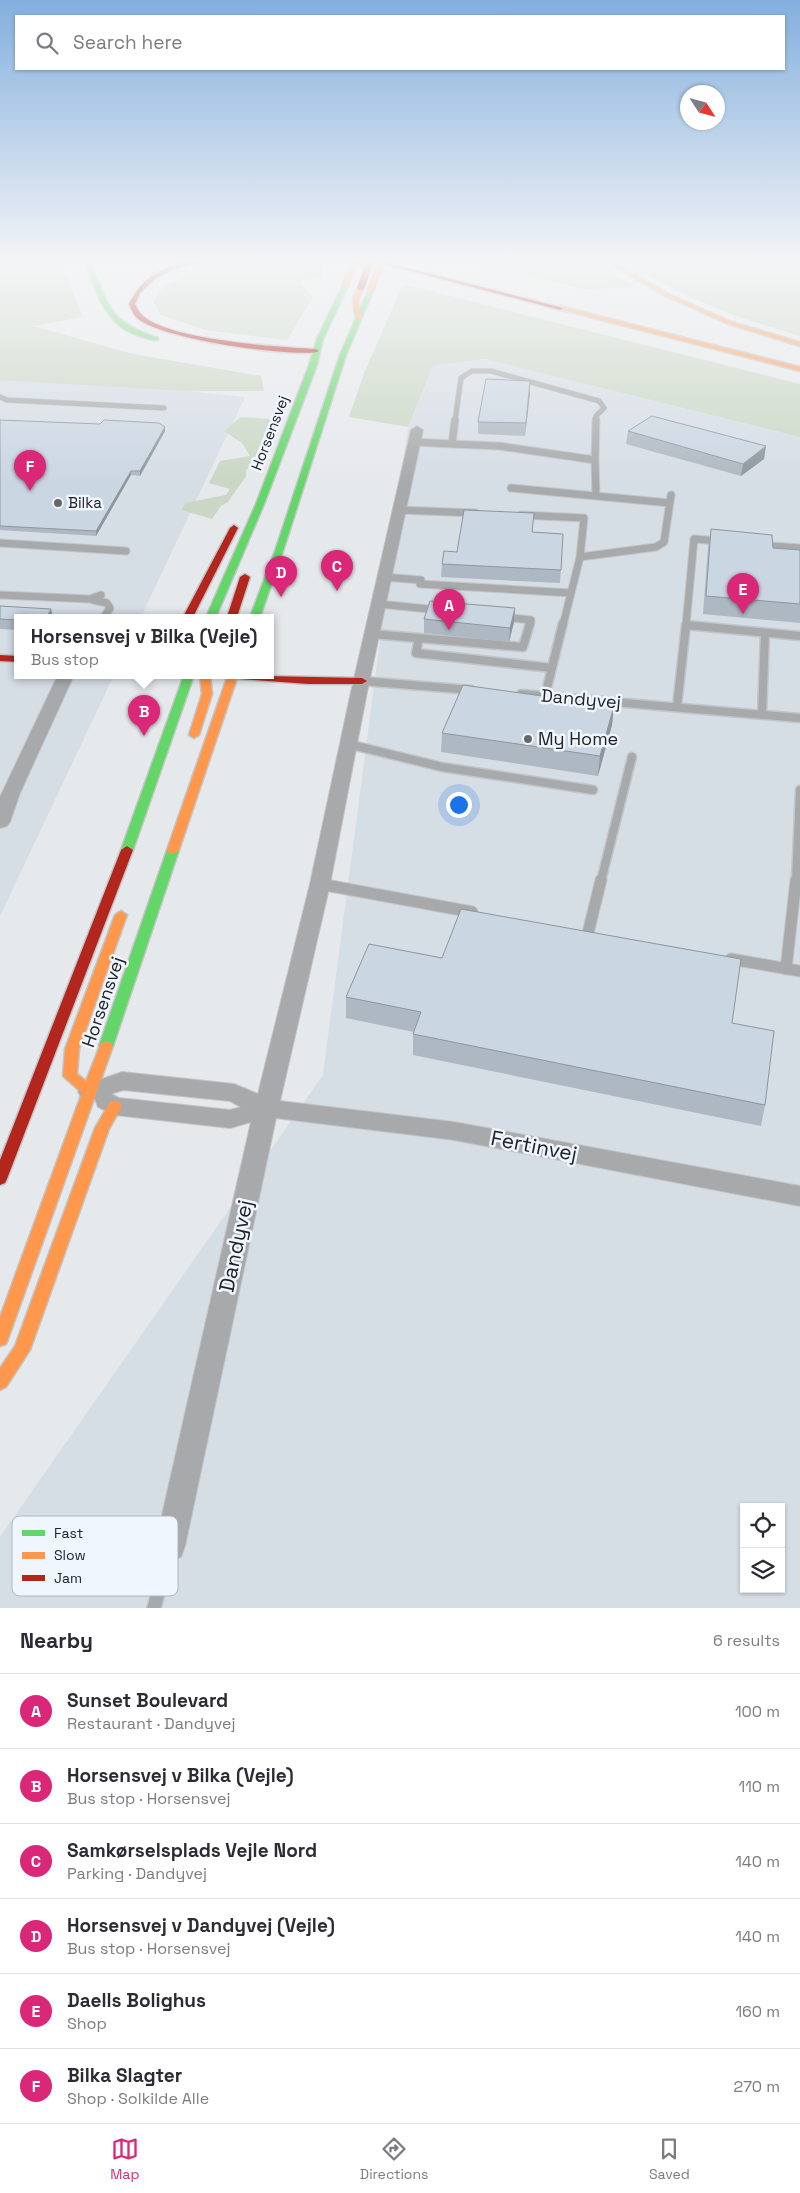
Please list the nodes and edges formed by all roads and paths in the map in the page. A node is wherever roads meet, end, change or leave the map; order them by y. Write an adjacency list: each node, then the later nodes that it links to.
1 (143, 334): 14 (main road)
2 (186, 334): 11 (main road)
3 (324, 334): 11 (main road, Horsensvej, bridge)
4 (352, 334): 13 (main road)
5 (647, 334): 9 (main road)
6 (660, 334): 9 (main road)
7 (769, 334): 8 (main road)
8 (800, 344)
9 (703, 345): 17 (main road)
10 (762, 345): 12 (main road)
11 (316, 352): 15 (main road); 16 (main road, Horsensvej)
12 (800, 354)
13 (343, 355): 15 (main road); 20 (main road)
14 (284, 361)
15 (328, 361): 16 (main road); 20 (main road)
16 (308, 364): 28 (main road, Horsensvej)
17 (800, 369)
18 (0, 397): 19 (lane)
19 (164, 408)
20 (319, 428): 50 (main road)
21 (415, 436): 22 (lane); 29 (street, Dandyvej)
22 (452, 444): 23 (lane); 23 (lane)
23 (595, 460): 26 (lane)
24 (511, 488): 26 (lane)
25 (672, 495): 27 (lane)
26 (596, 496): 27 (lane)
27 (670, 503): 38 (lane)
28 (260, 504): 32 (main road, Horsensvej); 47 (main road)
29 (399, 510): 30 (lane); 39 (street, Dandyvej)
30 (486, 514)
31 (515, 515): 38 (lane)
32 (251, 524): 48 (main road, Horsensvej); 49 (main road)
33 (732, 542): 52 (lane)
34 (0, 543): 37 (lane)
35 (752, 544): 36 (lane)
36 (800, 548)
37 (126, 551)
38 (580, 557): 40 (lane)
39 (384, 577): 40 (lane); 44 (street, Dandyvej)
40 (571, 593): 59 (lane)
41 (0, 595): 43 (lane)
42 (101, 595): 43 (lane)
43 (90, 599): 46 (lane)
44 (379, 604): 45 (lane); 54 (street, Dandyvej)
45 (447, 611)
46 (106, 614)
47 (189, 614)
48 (212, 614)
49 (233, 614)
50 (256, 614)
51 (494, 616): 56 (lane)
52 (686, 625): 53 (lane); 70 (lane)
53 (765, 633): 55 (lane); 71 (lane)
54 (372, 634): 56 (lane); 66 (street, Dandyvej)
55 (800, 636)
56 (419, 638): 59 (lane)
57 (0, 658): 58 (main road)
58 (14, 659)
59 (552, 668): 69 (lane)
60 (302, 669): 66 (main road)
61 (274, 678): 66 (main road)
62 (64, 679): 80 (street)
63 (188, 679): 81 (main road, Horsensvej)
64 (205, 679): 74 (main road)
65 (232, 679): 79 (main road, Horsensvej)
66 (362, 681): 67 (lane); 73 (street, Dandyvej)
67 (477, 690)
68 (516, 693): 69 (lane, Dandyvej)
69 (545, 696): 70 (lane, Dandyvej)
70 (677, 706): 71 (lane, Dandyvej)
71 (762, 715): 72 (lane, Dandyvej)
72 (800, 718)
73 (348, 744): 77 (lane); 83 (street, Dandyvej)
74 (190, 746)
75 (632, 757): 86 (lane)
76 (186, 772): 79 (main road)
77 (593, 790)
78 (800, 790): 88 (lane)
79 (190, 801): 90 (main road, Horsensvej)
80 (0, 822)
81 (128, 848): 82 (main road); 93 (main road, Horsensvej)
82 (128, 876)
83 (320, 884): 85 (lane); 92 (street, Dandyvej)
84 (125, 904): 90 (main road)
85 (482, 914)
86 (588, 933)
87 (725, 958): 88 (lane)
88 (786, 968): 89 (lane)
89 (800, 971)
90 (81, 1092): 91 (street, Fertinvej); 92 (street, Fertinvej); 95 (main road, Horsensvej)
91 (115, 1106): 92 (street, Fertinvej); 96 (main road)
92 (266, 1108): 94 (street, Fertinvej); 97 (street, Dandyvej)
93 (0, 1179)
94 (800, 1196)
95 (0, 1338)
96 (0, 1382)
97 (177, 1516)

